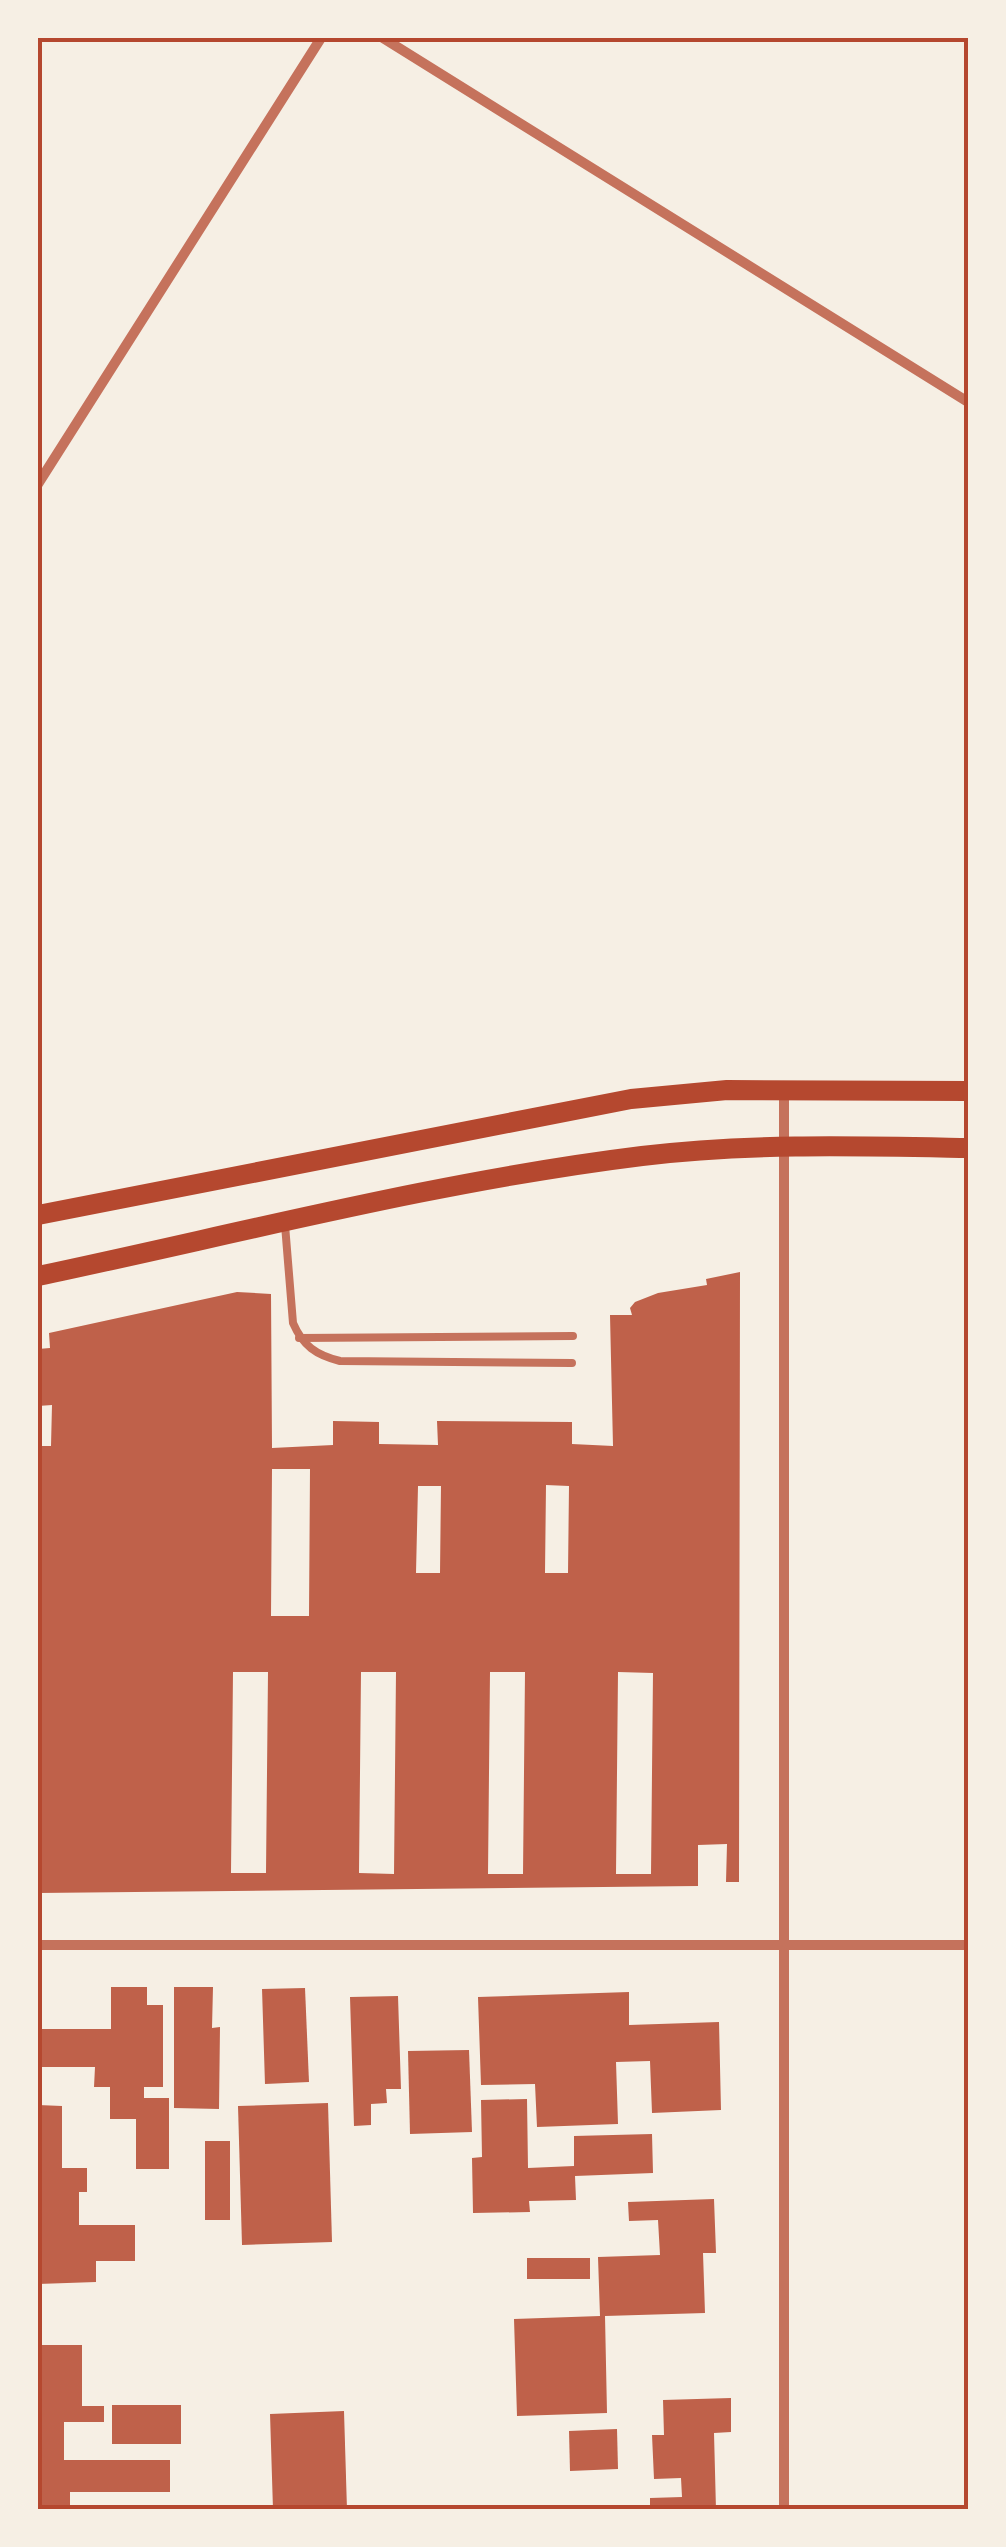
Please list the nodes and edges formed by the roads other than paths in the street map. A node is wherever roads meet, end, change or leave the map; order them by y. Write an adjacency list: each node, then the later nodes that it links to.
1 (321, 38): 4 (street)
2 (383, 38): 3 (street)
3 (968, 402)
4 (38, 484)
5 (784, 1090): 6 (main road); 7 (street); 9 (main road)
6 (968, 1091)
7 (785, 1145): 8 (main road); 10 (main road); 17 (street)
8 (968, 1148)
9 (38, 1214)
10 (285, 1224): 11 (main road); 13 (lane)
11 (38, 1276)
12 (573, 1336): 13 (lane)
13 (300, 1338): 14 (lane)
14 (572, 1363)
15 (38, 1944): 17 (street)
16 (968, 1945): 17 (street)
17 (785, 1946): 18 (street)
18 (784, 2510)

